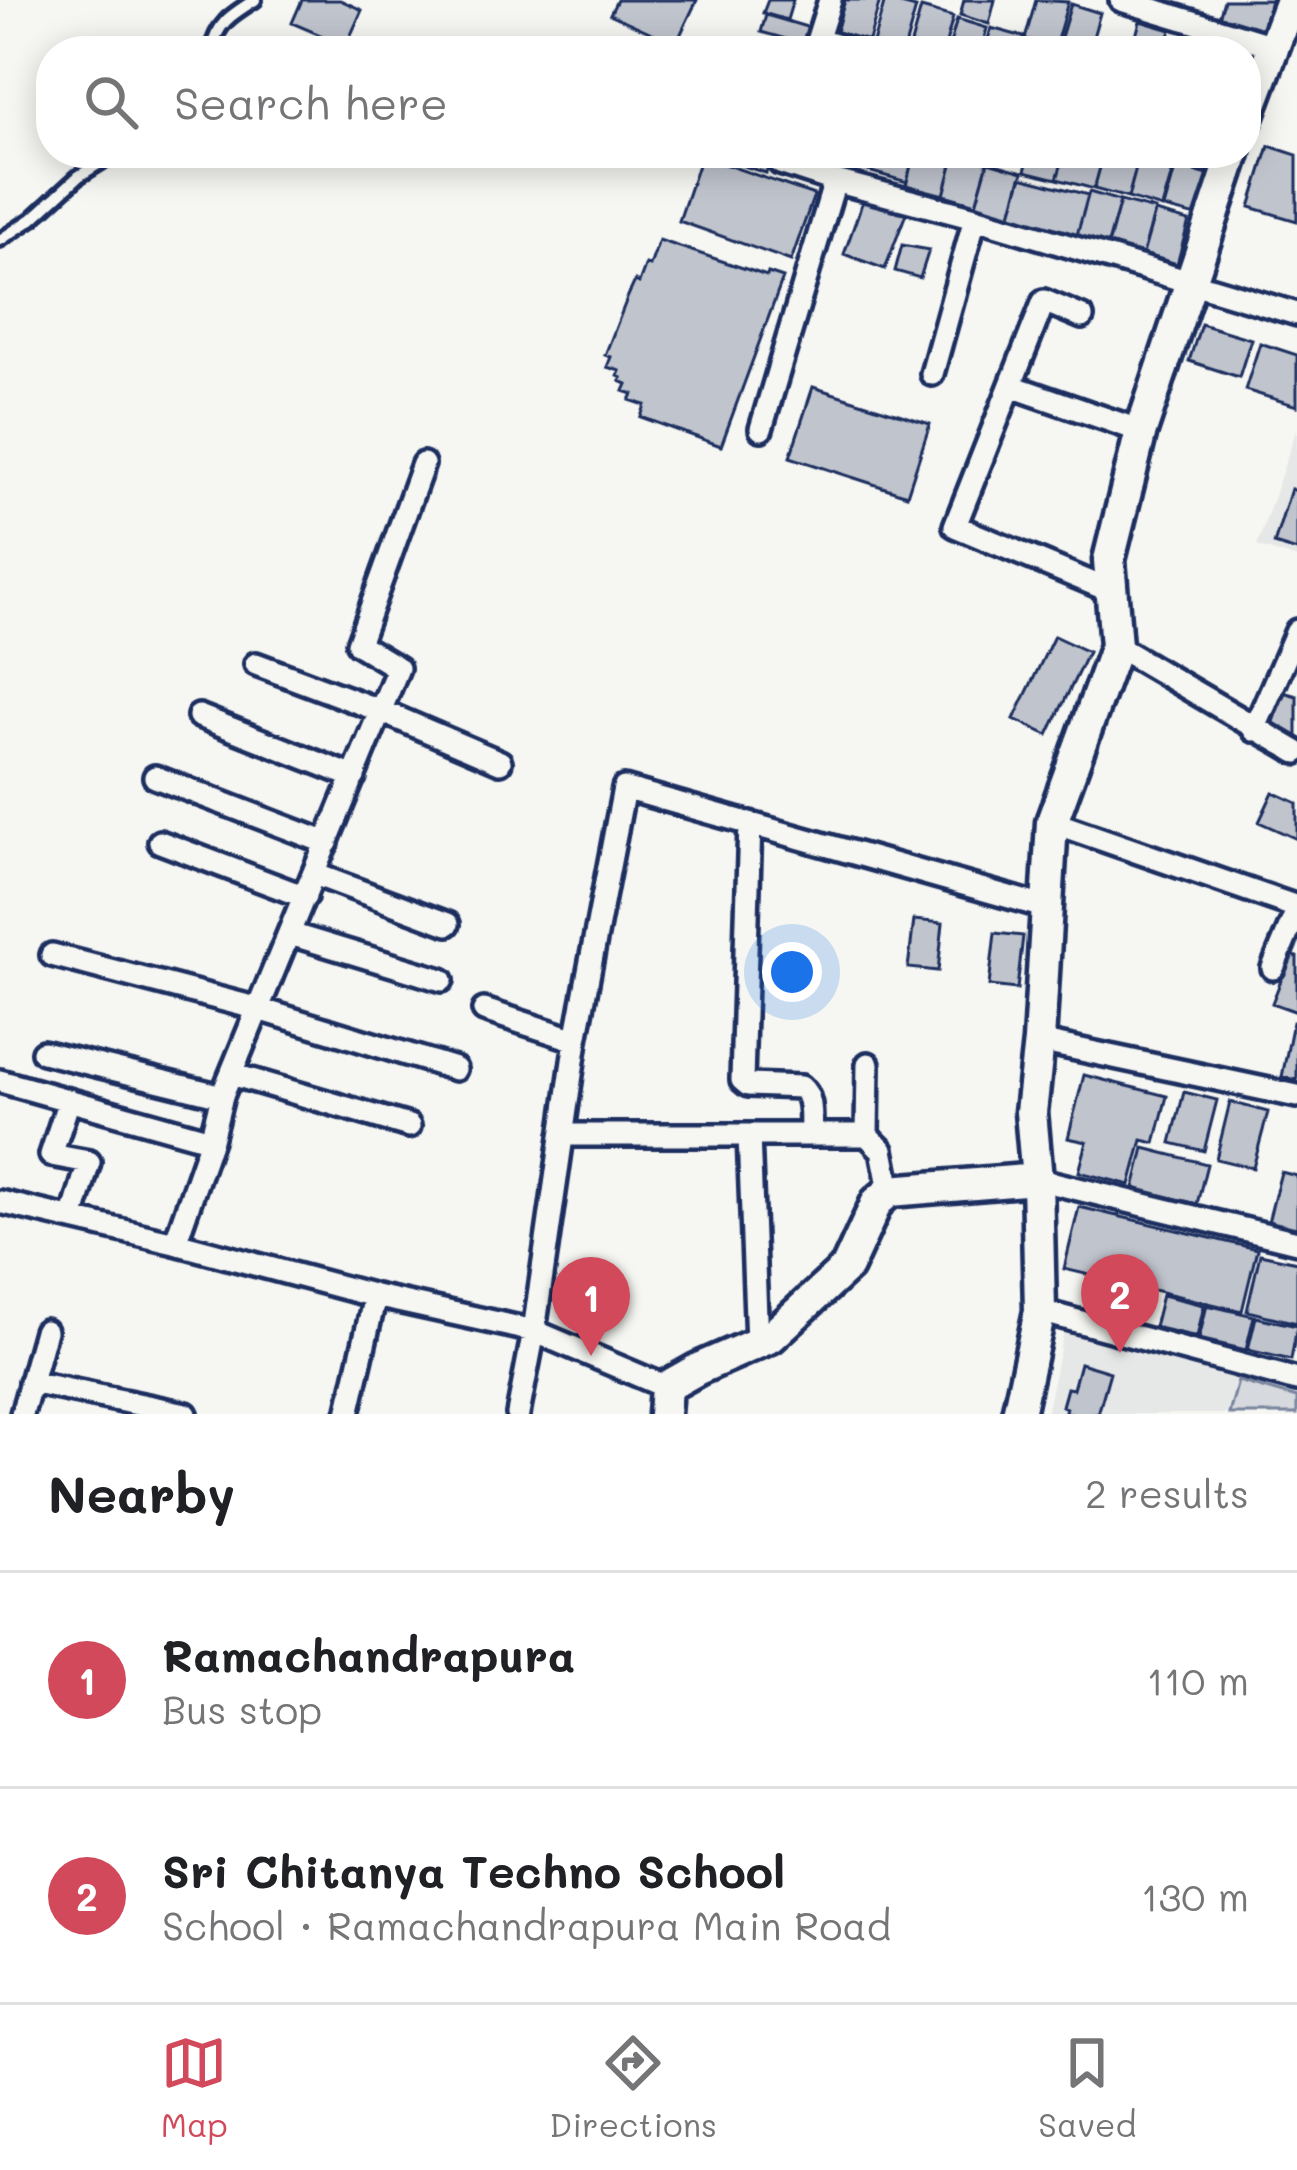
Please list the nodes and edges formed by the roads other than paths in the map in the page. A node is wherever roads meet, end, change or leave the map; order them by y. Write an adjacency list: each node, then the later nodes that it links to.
1 (254, 0): 5 (lane)
2 (830, 0): 6 (street)
3 (1121, 0): 7 (street)
4 (1291, 0): 9 (street)
5 (214, 36)
6 (819, 36)
7 (1240, 36)
8 (1261, 42): 9 (street)
9 (1273, 46): 10 (street)
10 (1261, 79)
11 (92, 168): 16 (lane)
12 (805, 168): 14 (street)
13 (1229, 168): 17 (street)
14 (835, 181): 15 (street); 22 (street)
15 (975, 218): 17 (street); 20 (street)
16 (0, 240)
17 (1191, 283): 18 (street); 23 (street)
18 (1297, 314)
19 (1082, 317): 21 (street)
20 (932, 374)
21 (1011, 386): 23 (street); 25 (street)
22 (761, 429)
23 (1141, 431): 25 (street)
24 (423, 464): 29 (street)
25 (1113, 592): 27 (street)
26 (1297, 631): 31 (street)
27 (1116, 646): 31 (street); 36 (street)
28 (256, 664): 29 (street)
29 (381, 711): 33 (street); 35 (street)
30 (199, 716): 35 (street)
31 (1254, 730): 32 (street)
32 (1297, 752)
33 (500, 762)
34 (155, 777): 39 (street)
35 (354, 777): 39 (street)
36 (1052, 822): 42 (street); 43 (street)
37 (750, 823): 42 (street); 52 (street); 65 (street)
38 (160, 842): 41 (street)
39 (327, 843): 40 (street)
40 (314, 874): 41 (street); 44 (street)
41 (305, 897): 46 (street)
42 (1048, 908): 53 (street)
43 (1297, 908): 45 (street)
44 (448, 924)
45 (1292, 933): 48 (street)
46 (290, 934): 49 (street); 50 (street)
47 (52, 955): 50 (street)
48 (1273, 968)
49 (442, 980)
50 (259, 1010): 56 (street); 57 (street)
51 (484, 1010): 52 (street)
52 (576, 1040): 63 (street)
53 (1039, 1041): 60 (street); 68 (street)
54 (43, 1052): 59 (street)
55 (868, 1064): 66 (street)
56 (455, 1069)
57 (231, 1075): 59 (street); 62 (street)
58 (0, 1081): 61 (street)
59 (222, 1096): 67 (street)
60 (1297, 1096)
61 (69, 1100): 67 (street); 71 (street)
62 (409, 1126)
63 (562, 1135): 64 (street); 76 (street)
64 (748, 1135): 65 (street); 78 (street)
65 (811, 1135): 66 (street)
66 (867, 1135): 69 (street)
67 (212, 1140): 73 (street)
68 (1037, 1179): 69 (street); 72 (street); 75 (street)
69 (890, 1191): 78 (street)
70 (0, 1202): 71 (street)
71 (72, 1219): 73 (street)
72 (1297, 1242)
73 (175, 1244): 74 (street)
74 (375, 1296): 76 (street); 84 (street)
75 (1040, 1311): 79 (street); 86 (street)
76 (534, 1330): 81 (street); 85 (street)
77 (45, 1331): 80 (street)
78 (757, 1343): 81 (street)
79 (1297, 1380)
80 (31, 1382): 82 (street); 83 (street)
81 (665, 1401)
82 (22, 1414)
83 (186, 1414)
84 (348, 1414)
85 (518, 1414)
86 (1018, 1414)

